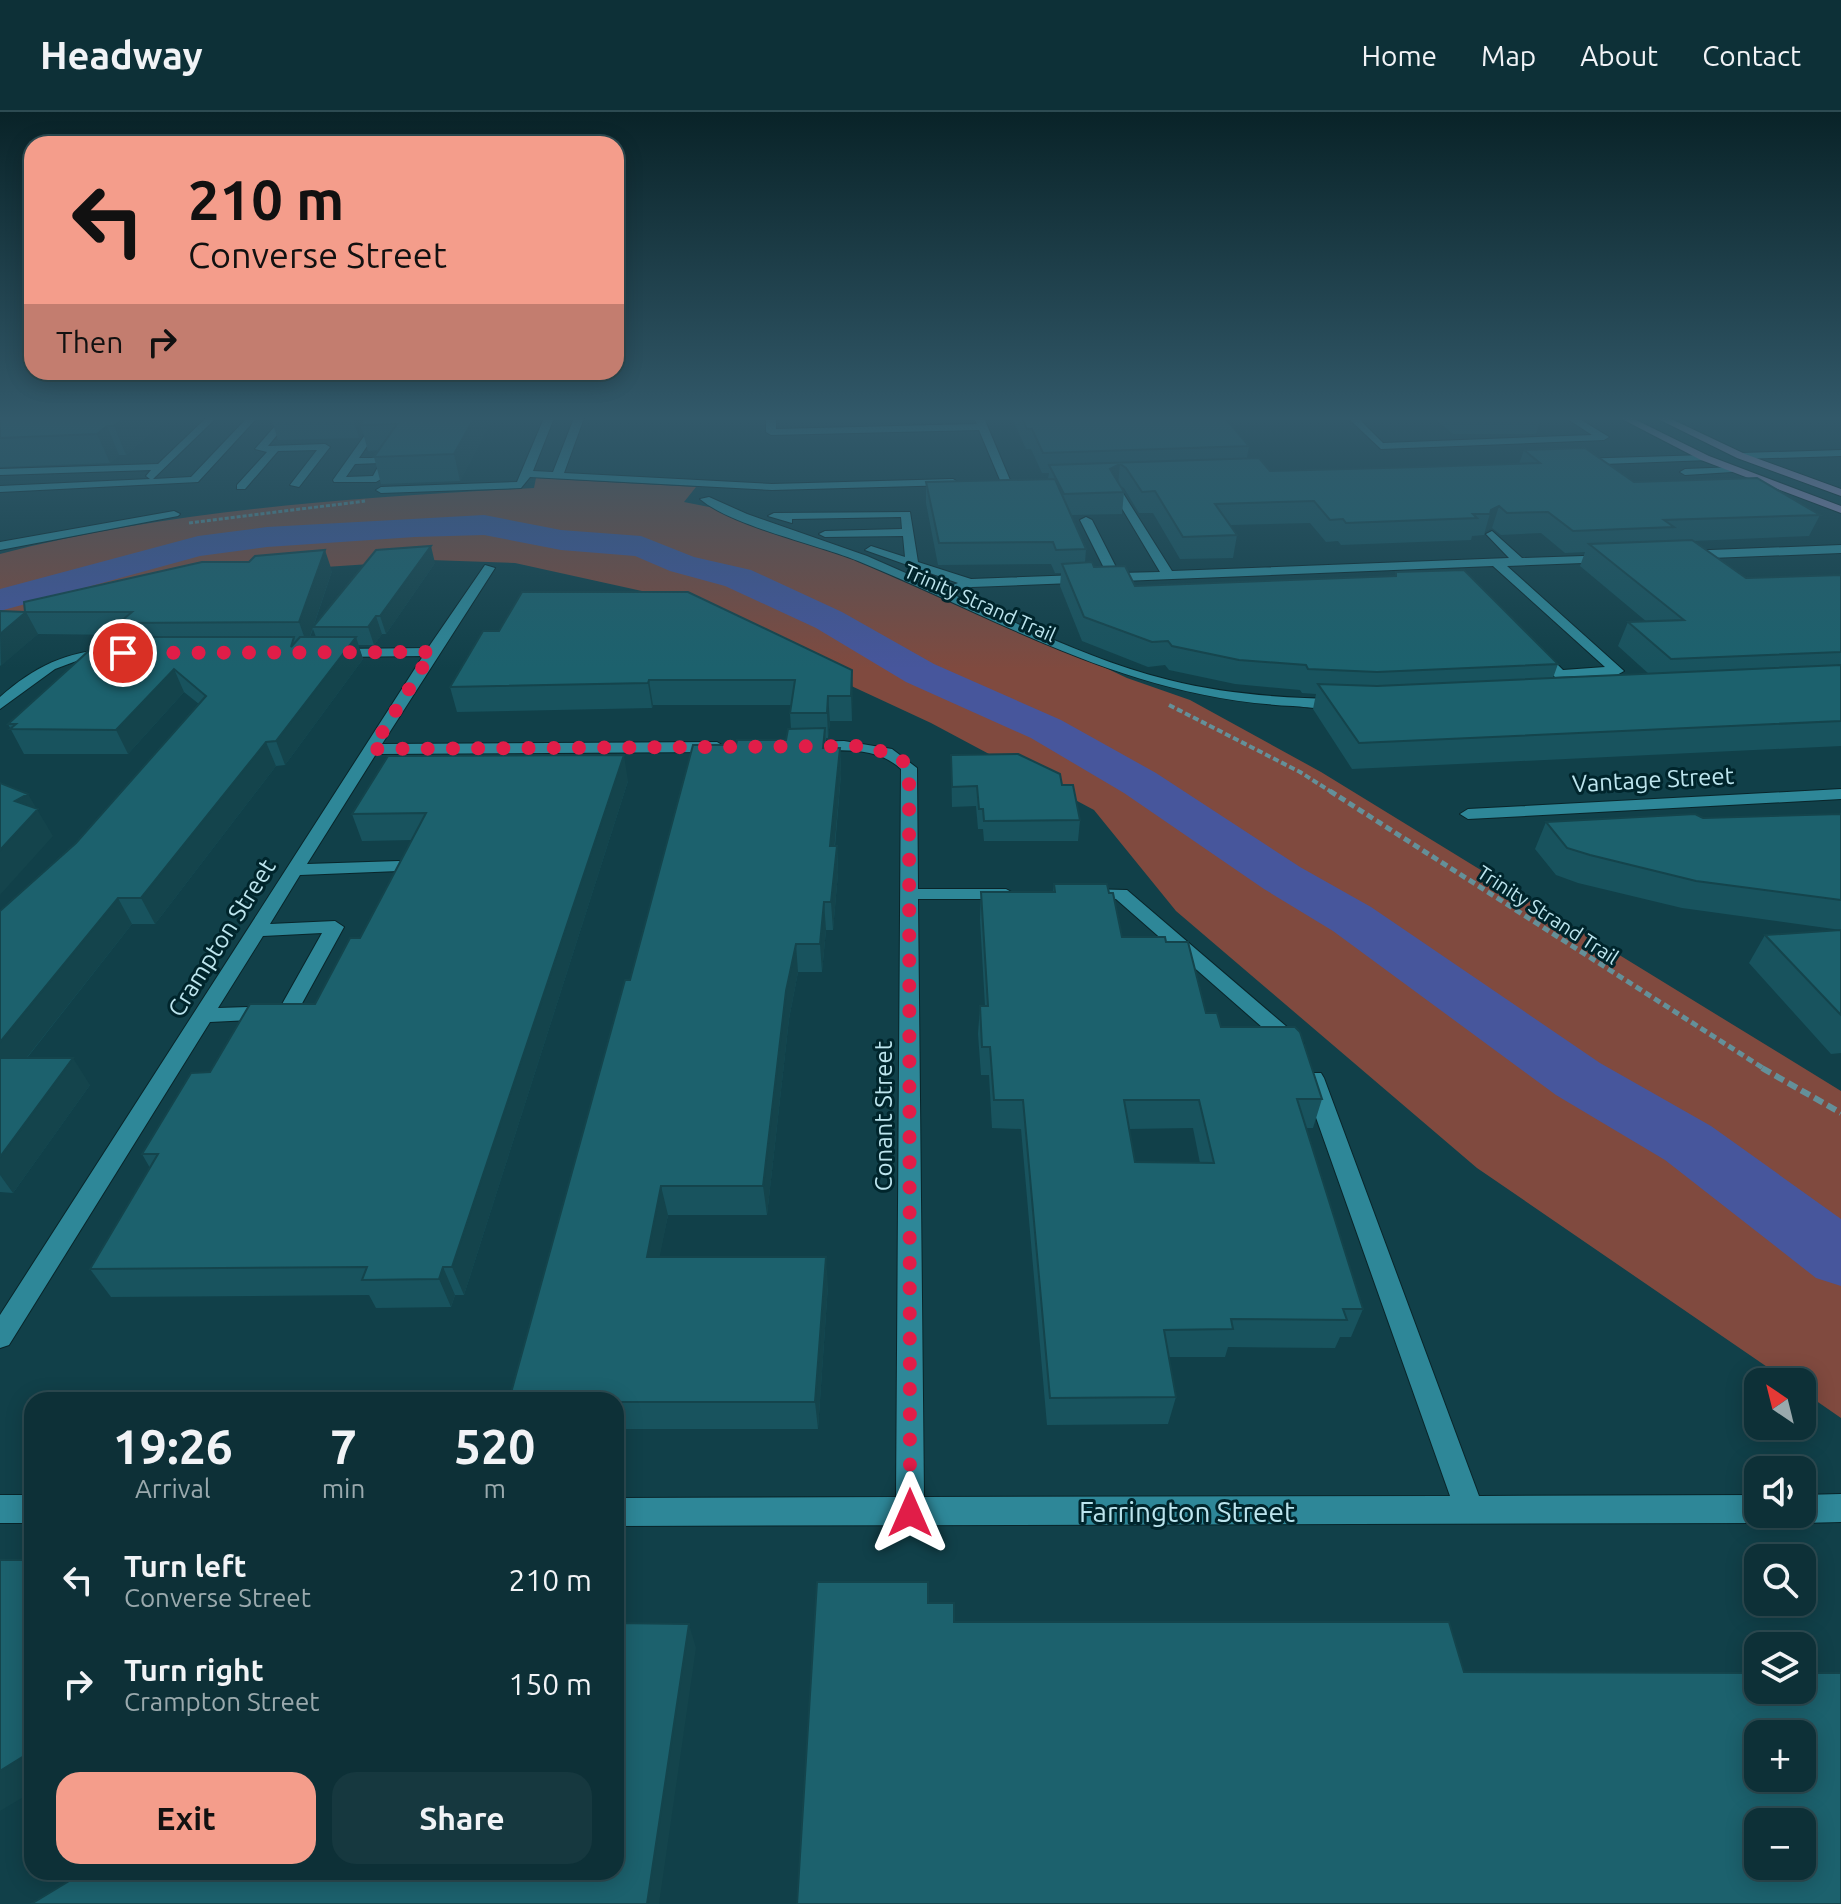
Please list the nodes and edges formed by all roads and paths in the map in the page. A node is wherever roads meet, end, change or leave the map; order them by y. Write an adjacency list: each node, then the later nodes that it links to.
1 (358, 502): 6 (path)
2 (710, 502): 26 (street)
3 (1123, 502): 21 (street)
4 (1819, 502): 5 (main road)
5 (1841, 510)
6 (176, 519): 11 (street)
7 (1086, 520): 22 (street)
8 (909, 532): 9 (street); 9 (street); 17 (street)
9 (825, 534): 17 (street)
10 (1492, 534): 15 (street)
11 (0, 546)
12 (1841, 549): 13 (street)
13 (1674, 555)
14 (1628, 557): 15 (street)
15 (1518, 561): 16 (street)
16 (1496, 562): 18 (street); 27 (street)
17 (912, 564): 24 (street)
18 (1442, 564): 20 (street); 23 (street)
19 (489, 568): 28 (street, Crampton Street)
20 (1293, 570): 21 (street); 25 (street)
21 (1167, 574): 22 (street)
22 (1114, 576): 24 (street)
23 (1458, 578)
24 (970, 583): 26 (street)
25 (1311, 584)
26 (941, 594): 32 (street)
27 (1529, 644)
28 (432, 652): 30 (street); 36 (street, Crampton Street)
29 (123, 653): 33 (street)
30 (324, 653)
31 (1157, 699): 46 (path, Trinity Strand Trail)
32 (1355, 704)
33 (0, 705)
34 (739, 747): 36 (street)
35 (786, 747): 41 (street, Conant Street)
36 (372, 749): 40 (street, Crampton Street)
37 (1841, 794): 38 (street, Vantage Street)
38 (1468, 814)
39 (399, 866): 40 (street)
40 (296, 870): 44 (street, Crampton Street)
41 (910, 894): 42 (street); 55 (street, Conant Street)
42 (1028, 894)
43 (1059, 894): 53 (street)
44 (258, 930): 45 (street, Crampton Street); 45 (street)
45 (204, 1015): 47 (street, Crampton Street)
46 (1841, 1113)
47 (0, 1337)
48 (1841, 1508): 52 (street)
49 (0, 1509): 50 (street)
50 (24, 1509)
51 (1744, 1509): 53 (street, Farrington Street)
52 (1816, 1509)
53 (1470, 1511): 55 (street, Farrington Street)
54 (624, 1512): 55 (street, Farrington Street)
55 (910, 1513)

